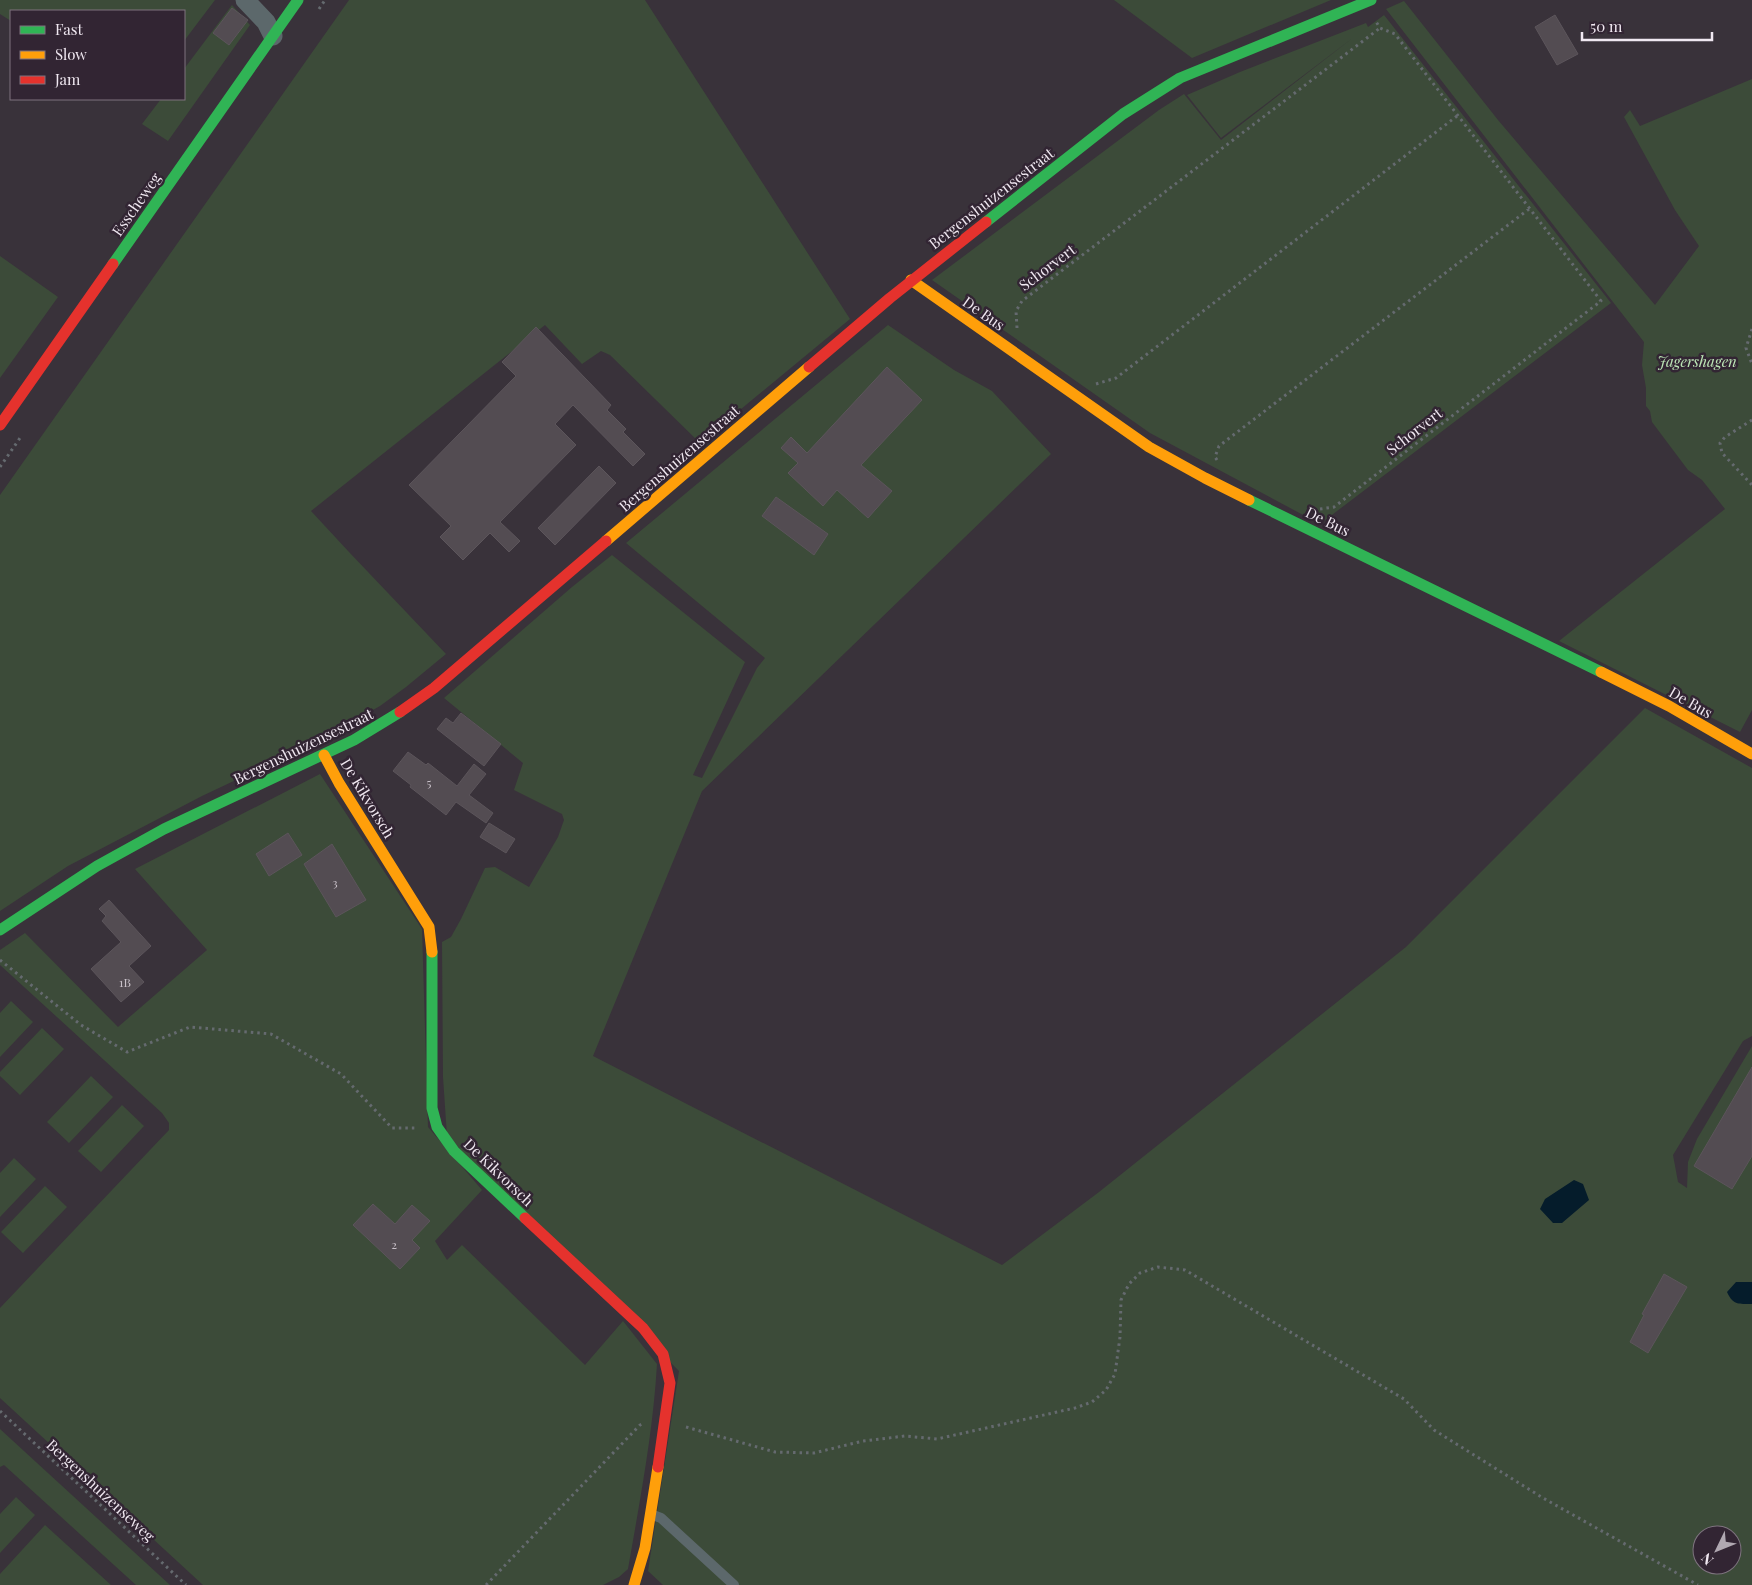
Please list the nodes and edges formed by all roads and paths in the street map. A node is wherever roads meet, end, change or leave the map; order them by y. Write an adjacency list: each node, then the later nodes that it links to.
1 (245, 0): 5 (street)
2 (298, 0): 5 (street, Esscheweg)
3 (1367, 1): 4 (path, Schorvert); 8 (street, Bergenshuizensestraat)
4 (1380, 28): 6 (path, Schorvert); 10 (path, Schorvert)
5 (273, 36): 14 (street, Esscheweg)
6 (1458, 116): 7 (path, Schorvert); 12 (path)
7 (1529, 208): 15 (path); 17 (path, Schorvert)
8 (912, 280): 18 (street, De Bus); 19 (street, Bergenshuizensestraat)
9 (1752, 329): 11 (path)
10 (1022, 335)
11 (1752, 364)
12 (1091, 383)
13 (1752, 420): 16 (path)
14 (0, 425)
15 (1219, 463)
16 (1752, 485)
17 (1315, 508)
18 (1752, 754)
19 (324, 755): 20 (street, Bergenshuizensestraat); 22 (street, De Kikvorsch)
20 (0, 930)
21 (0, 960): 22 (path)
22 (437, 1127): 24 (street, De Kikvorsch)
23 (0, 1411): 26 (path, Bergenshuizenseweg)
24 (666, 1422): 25 (street, De Kikvorsch); 27 (path); 30 (path)
25 (650, 1513): 28 (street, De Kikvorsch); 29 (lane)
26 (186, 1585)
27 (486, 1585)
28 (634, 1585)
29 (734, 1585)
30 (1698, 1585)

